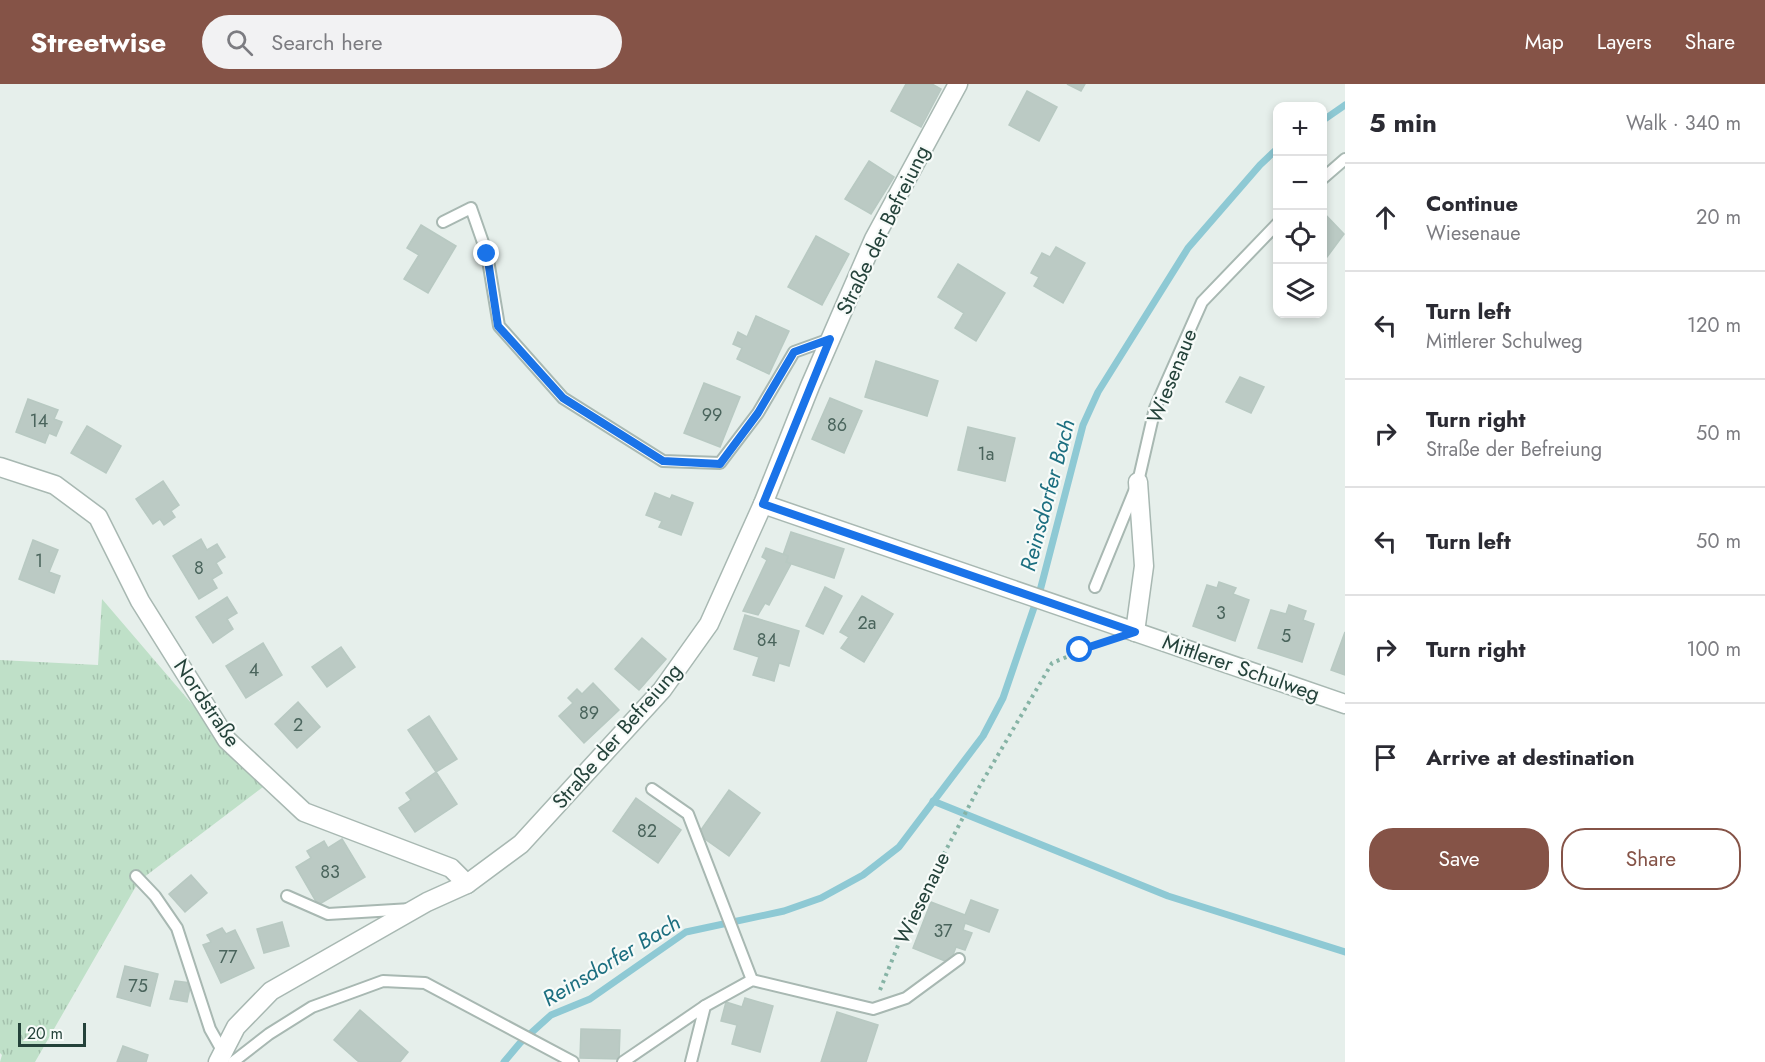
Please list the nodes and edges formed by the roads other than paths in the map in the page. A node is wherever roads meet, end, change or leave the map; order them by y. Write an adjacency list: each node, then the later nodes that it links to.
1 (958, 84): 6 (street, Straße der Befreiung)
2 (1345, 159): 3 (lane)
3 (1327, 175)
4 (443, 222): 6 (lane)
5 (1273, 228): 8 (lane, Wiesenaue)
6 (830, 339): 9 (street, Straße der Befreiung)
7 (0, 466): 15 (street, Nordstraße)
8 (1137, 482): 10 (lane, Wiesenaue); 11 (street)
9 (763, 504): 11 (street, Mittlerer Schulweg); 15 (street, Straße der Befreiung)
10 (1095, 587)
11 (1135, 632): 12 (street, Mittlerer Schulweg)
12 (1345, 704)
13 (651, 789): 19 (lane)
14 (136, 876): 21 (lane)
15 (467, 884): 17 (street, Straße der Befreiung)
16 (287, 896): 17 (lane)
17 (414, 909): 21 (street, Straße der Befreiung)
18 (958, 959): 19 (lane)
19 (752, 980): 20 (lane)
20 (705, 1006): 23 (lane); 24 (lane)
21 (225, 1059): 22 (lane)
22 (573, 1062)
23 (623, 1062)
24 (691, 1062)

